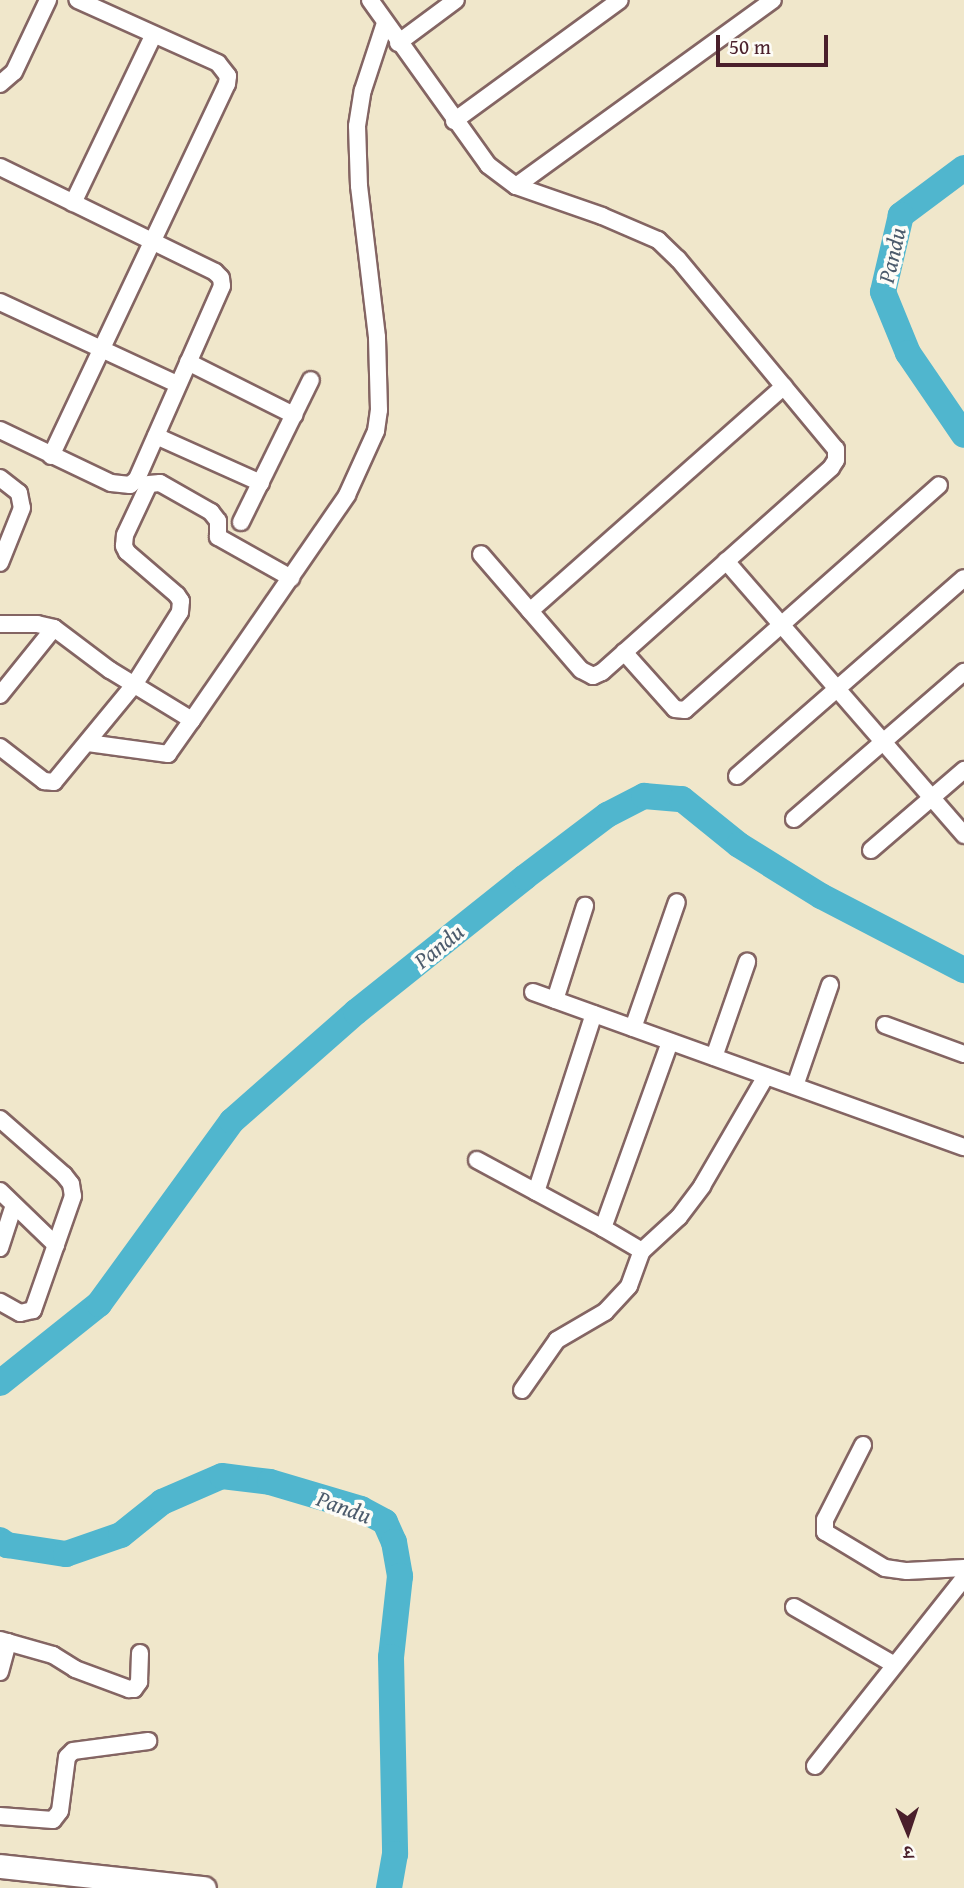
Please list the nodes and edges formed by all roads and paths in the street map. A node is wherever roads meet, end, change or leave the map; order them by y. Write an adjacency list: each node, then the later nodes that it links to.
1 (48, 0): 10 (street)
2 (78, 0): 8 (street)
3 (370, 0): 7 (street)
4 (456, 0): 9 (street)
5 (620, 0): 11 (street)
6 (773, 0): 13 (street)
7 (385, 23): 9 (street); 33 (street)
8 (153, 36): 14 (street); 15 (street)
9 (398, 43): 11 (street)
10 (0, 84)
11 (454, 121): 13 (street)
12 (0, 167): 14 (street)
13 (516, 186): 21 (street)
14 (72, 203): 15 (street)
15 (152, 243): 17 (street); 18 (street)
16 (0, 302): 17 (street)
17 (100, 350): 20 (street); 25 (street)
18 (188, 362): 20 (street); 22 (street)
19 (311, 380): 22 (street)
20 (177, 384): 24 (street)
21 (784, 386): 31 (street); 35 (street)
22 (294, 415): 27 (street)
23 (0, 430): 25 (street)
24 (156, 436): 25 (street); 27 (street)
25 (51, 456)
26 (0, 478): 32 (street)
27 (261, 483): 29 (street)
28 (939, 485): 37 (street)
29 (241, 522)
30 (481, 554): 35 (street)
31 (726, 561): 37 (street); 39 (street)
32 (0, 563)
33 (291, 578): 41 (street); 44 (street)
34 (964, 578): 42 (street)
35 (530, 611): 39 (street)
36 (0, 624): 38 (street)
37 (782, 625): 39 (street); 42 (street)
38 (54, 628): 41 (street); 43 (street)
39 (624, 652)
40 (964, 672): 45 (street)
41 (134, 685): 44 (street); 46 (street)
42 (837, 688): 45 (street); 49 (street)
43 (0, 695)
44 (192, 720): 46 (street)
45 (883, 742): 50 (street); 51 (street)
46 (88, 743): 47 (street)
47 (0, 747)
48 (964, 769): 50 (street)
49 (737, 776)
50 (932, 798): 52 (street); 53 (street)
51 (794, 819)
52 (964, 835)
53 (871, 850)
54 (677, 902): 62 (street)
55 (585, 906): 59 (street)
56 (747, 962): 65 (street)
57 (830, 985): 67 (street)
58 (533, 992): 59 (street)
59 (555, 1000): 60 (street)
60 (594, 1014): 62 (street); 72 (street)
61 (886, 1025): 64 (street)
62 (633, 1028): 63 (street)
63 (670, 1041): 65 (street); 74 (street)
64 (964, 1054)
65 (714, 1057): 66 (street)
66 (766, 1076): 67 (street); 77 (street)
67 (795, 1086): 69 (street)
68 (0, 1119): 75 (street)
69 (964, 1147)
70 (477, 1160): 72 (street)
71 (0, 1191): 73 (street)
72 (536, 1192): 74 (street)
73 (15, 1205): 75 (street); 76 (street)
74 (603, 1228): 77 (street)
75 (57, 1245): 78 (street)
76 (0, 1248)
77 (642, 1251): 79 (street)
78 (0, 1303)
79 (522, 1390)
80 (863, 1445): 81 (street)
81 (964, 1568)
82 (964, 1578): 86 (street)
83 (794, 1607): 86 (street)
84 (4, 1641): 85 (street); 87 (street)
85 (139, 1653)
86 (895, 1665): 89 (street)
87 (0, 1672)
88 (148, 1741): 90 (street)
89 (816, 1766)
90 (0, 1816)
91 (0, 1866): 92 (street)
92 (204, 1888)

